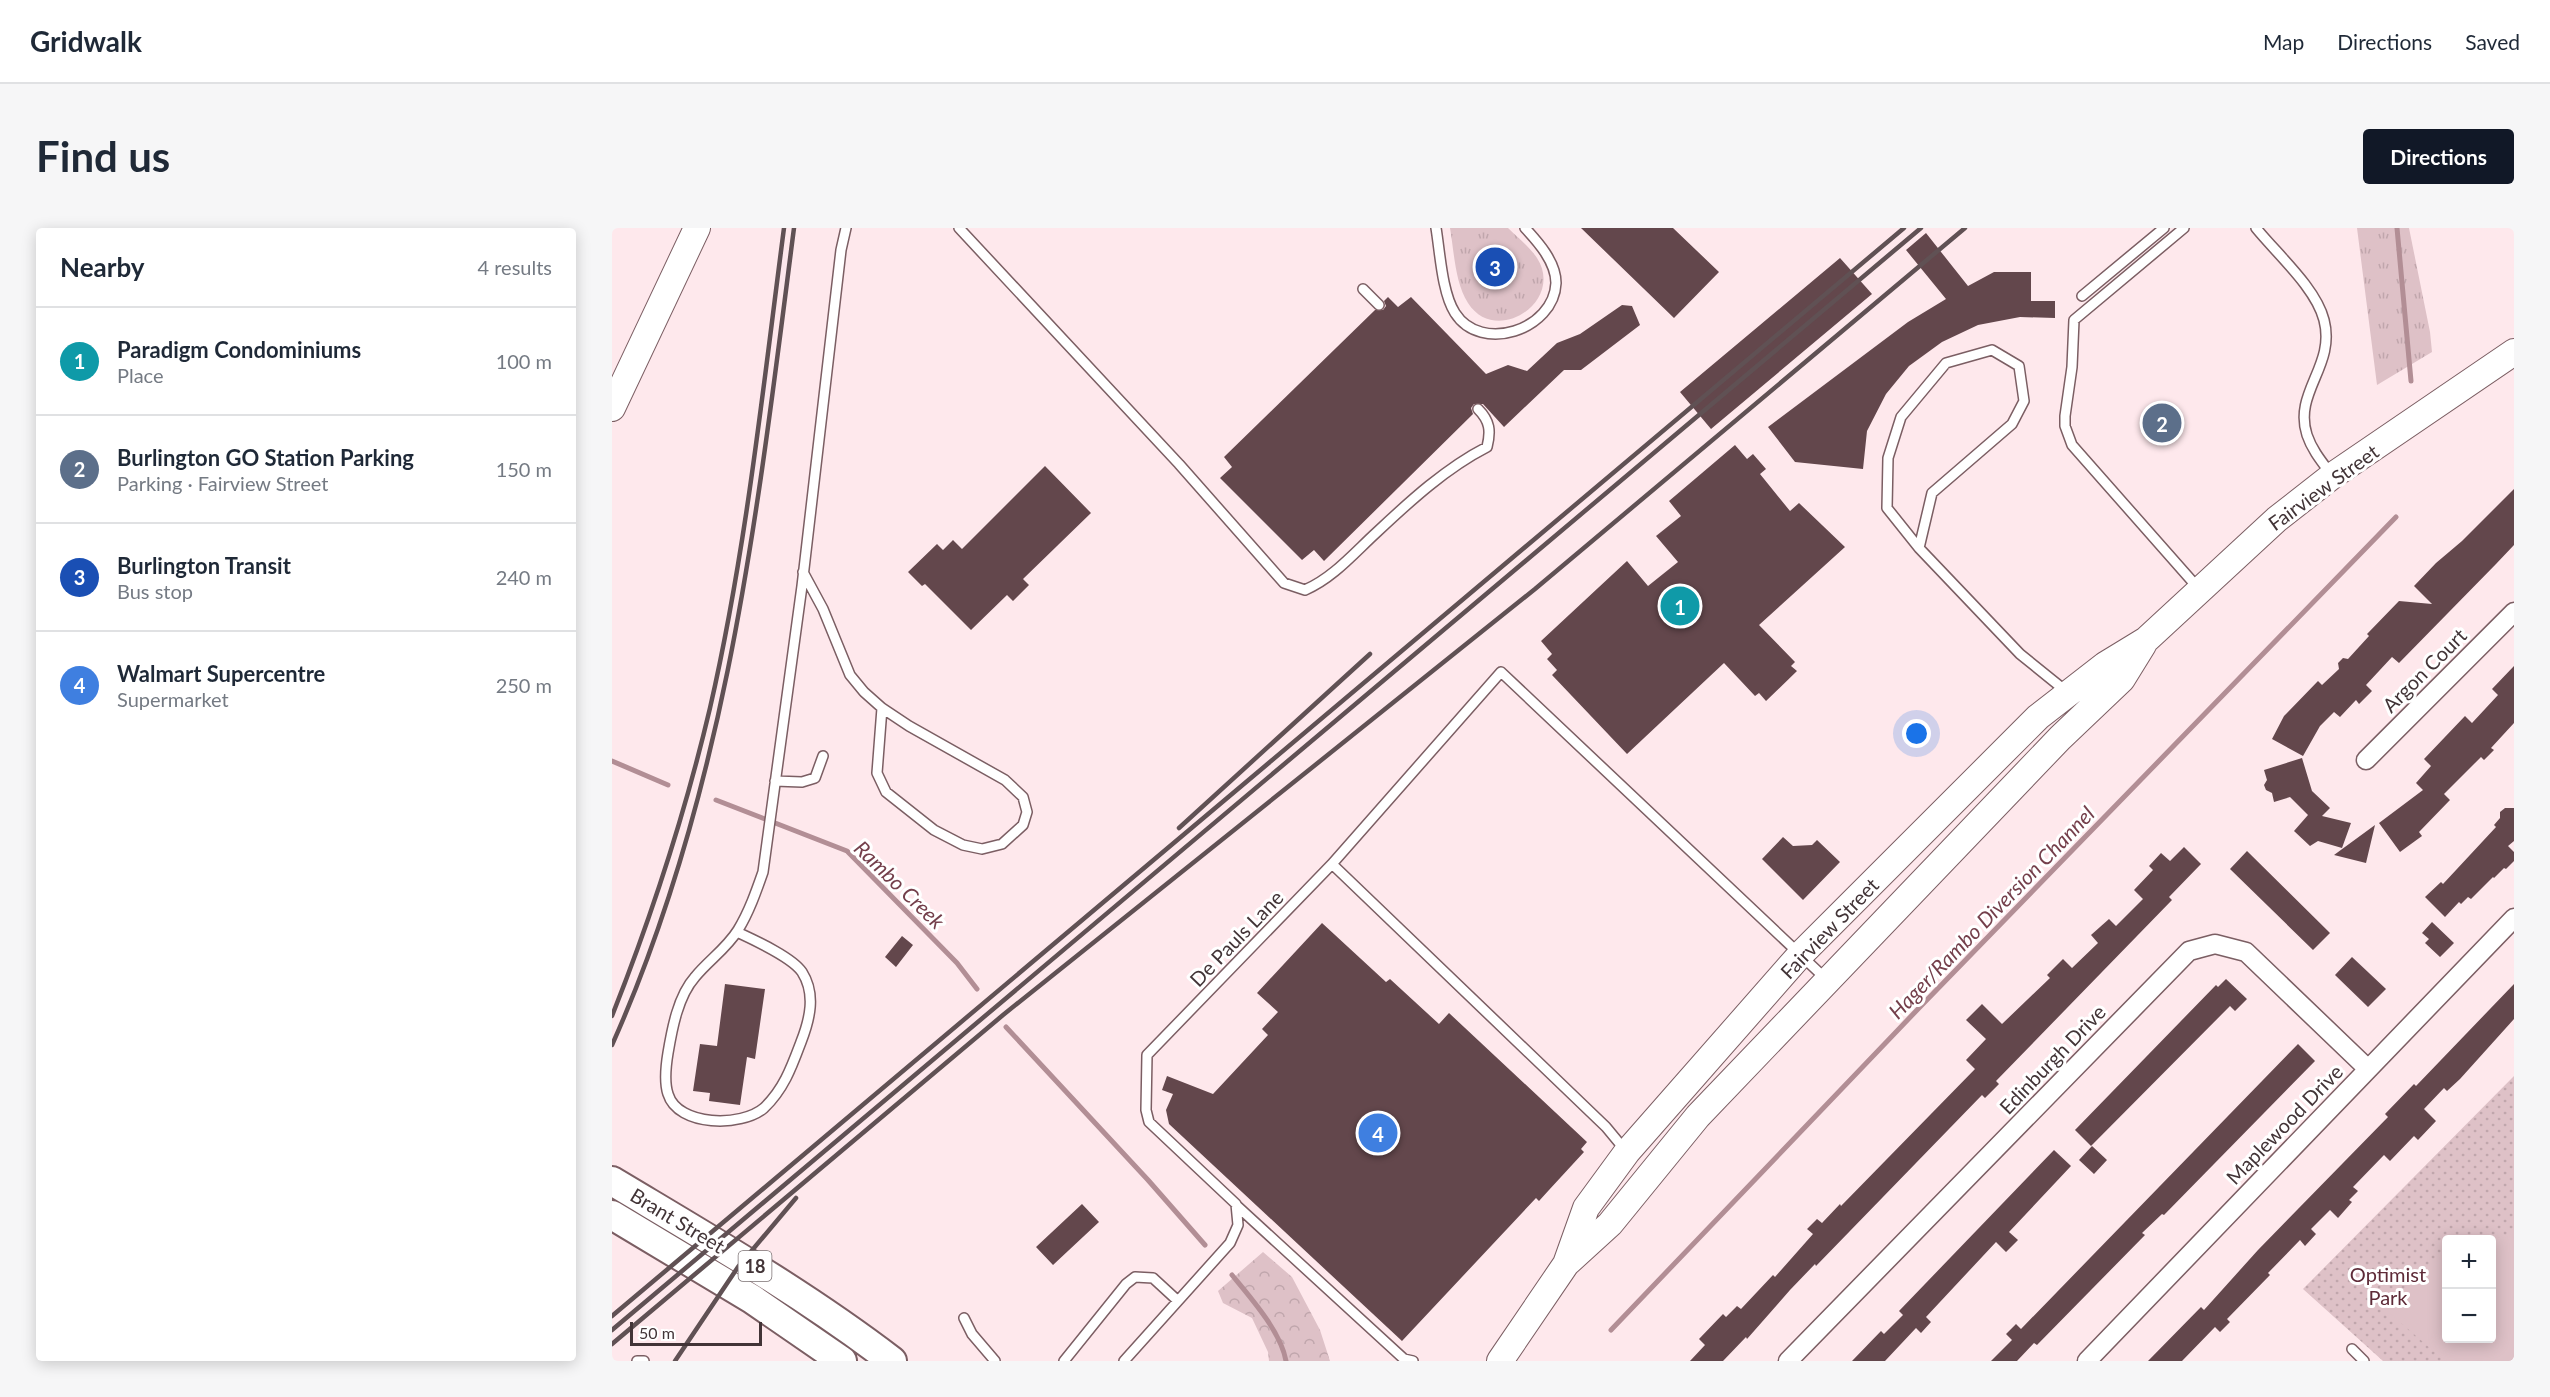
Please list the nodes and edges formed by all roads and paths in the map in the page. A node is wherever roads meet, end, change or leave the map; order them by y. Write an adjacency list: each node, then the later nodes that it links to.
1 (697, 228): 13 (main road)
2 (846, 228): 17 (lane)
3 (959, 228): 14 (lane)
4 (1436, 228): 5 (lane)
5 (1525, 228)
6 (2164, 228): 10 (lane)
7 (2184, 228): 18 (lane)
8 (2256, 228): 15 (lane)
9 (1363, 289): 11 (lane)
10 (2082, 296)
11 (1379, 306)
12 (2514, 352): 15 (main road, Fairview Street)
13 (612, 408)
14 (1478, 409)
15 (2332, 476): 18 (main road, Fairview Street)
16 (1919, 548): 16 (lane); 20 (lane)
17 (804, 572): 21 (lane); 24 (lane)
18 (2199, 589): 20 (main road, Fairview Street)
19 (2514, 612): 23 (street, Argon Court)
20 (2080, 702): 28 (main road, Fairview Street); 29 (main road, Fairview Street)
21 (882, 708): 21 (lane)
22 (823, 756): 24 (lane)
23 (2366, 760)
24 (775, 781): 27 (lane)
25 (1332, 864): 28 (lane, De Pauls Lane); 31 (lane); 33 (lane, De Pauls Lane)
26 (2514, 918): 30 (street, Maplewood Drive)
27 (737, 932): 27 (lane)
28 (1800, 955): 29 (lane); 31 (main road, Fairview Street)
29 (1828, 981): 35 (main road, Fairview Street)
30 (2368, 1069): 48 (street, Edinburgh Drive); 49 (street, Maplewood Drive)
31 (1627, 1152): 35 (main road, Fairview Street)
32 (612, 1180): 43 (main road, Brant Street / 18)
33 (1236, 1204): 36 (lane); 47 (lane, De Pauls Lane)
34 (612, 1215): 42 (main road, Brant Street / 18)
35 (1566, 1264): 39 (main road, Fairview Street)
36 (1178, 1302): 45 (lane); 46 (lane)
37 (964, 1318): 44 (lane)
38 (2352, 1349): 50 (lane)
39 (1498, 1360)
40 (637, 1361): 41 (lane)
41 (645, 1361)
42 (842, 1361)
43 (892, 1361)
44 (995, 1361)
45 (1064, 1361)
46 (1124, 1361)
47 (1413, 1361)
48 (1788, 1361)
49 (2087, 1361)
50 (2364, 1361)

